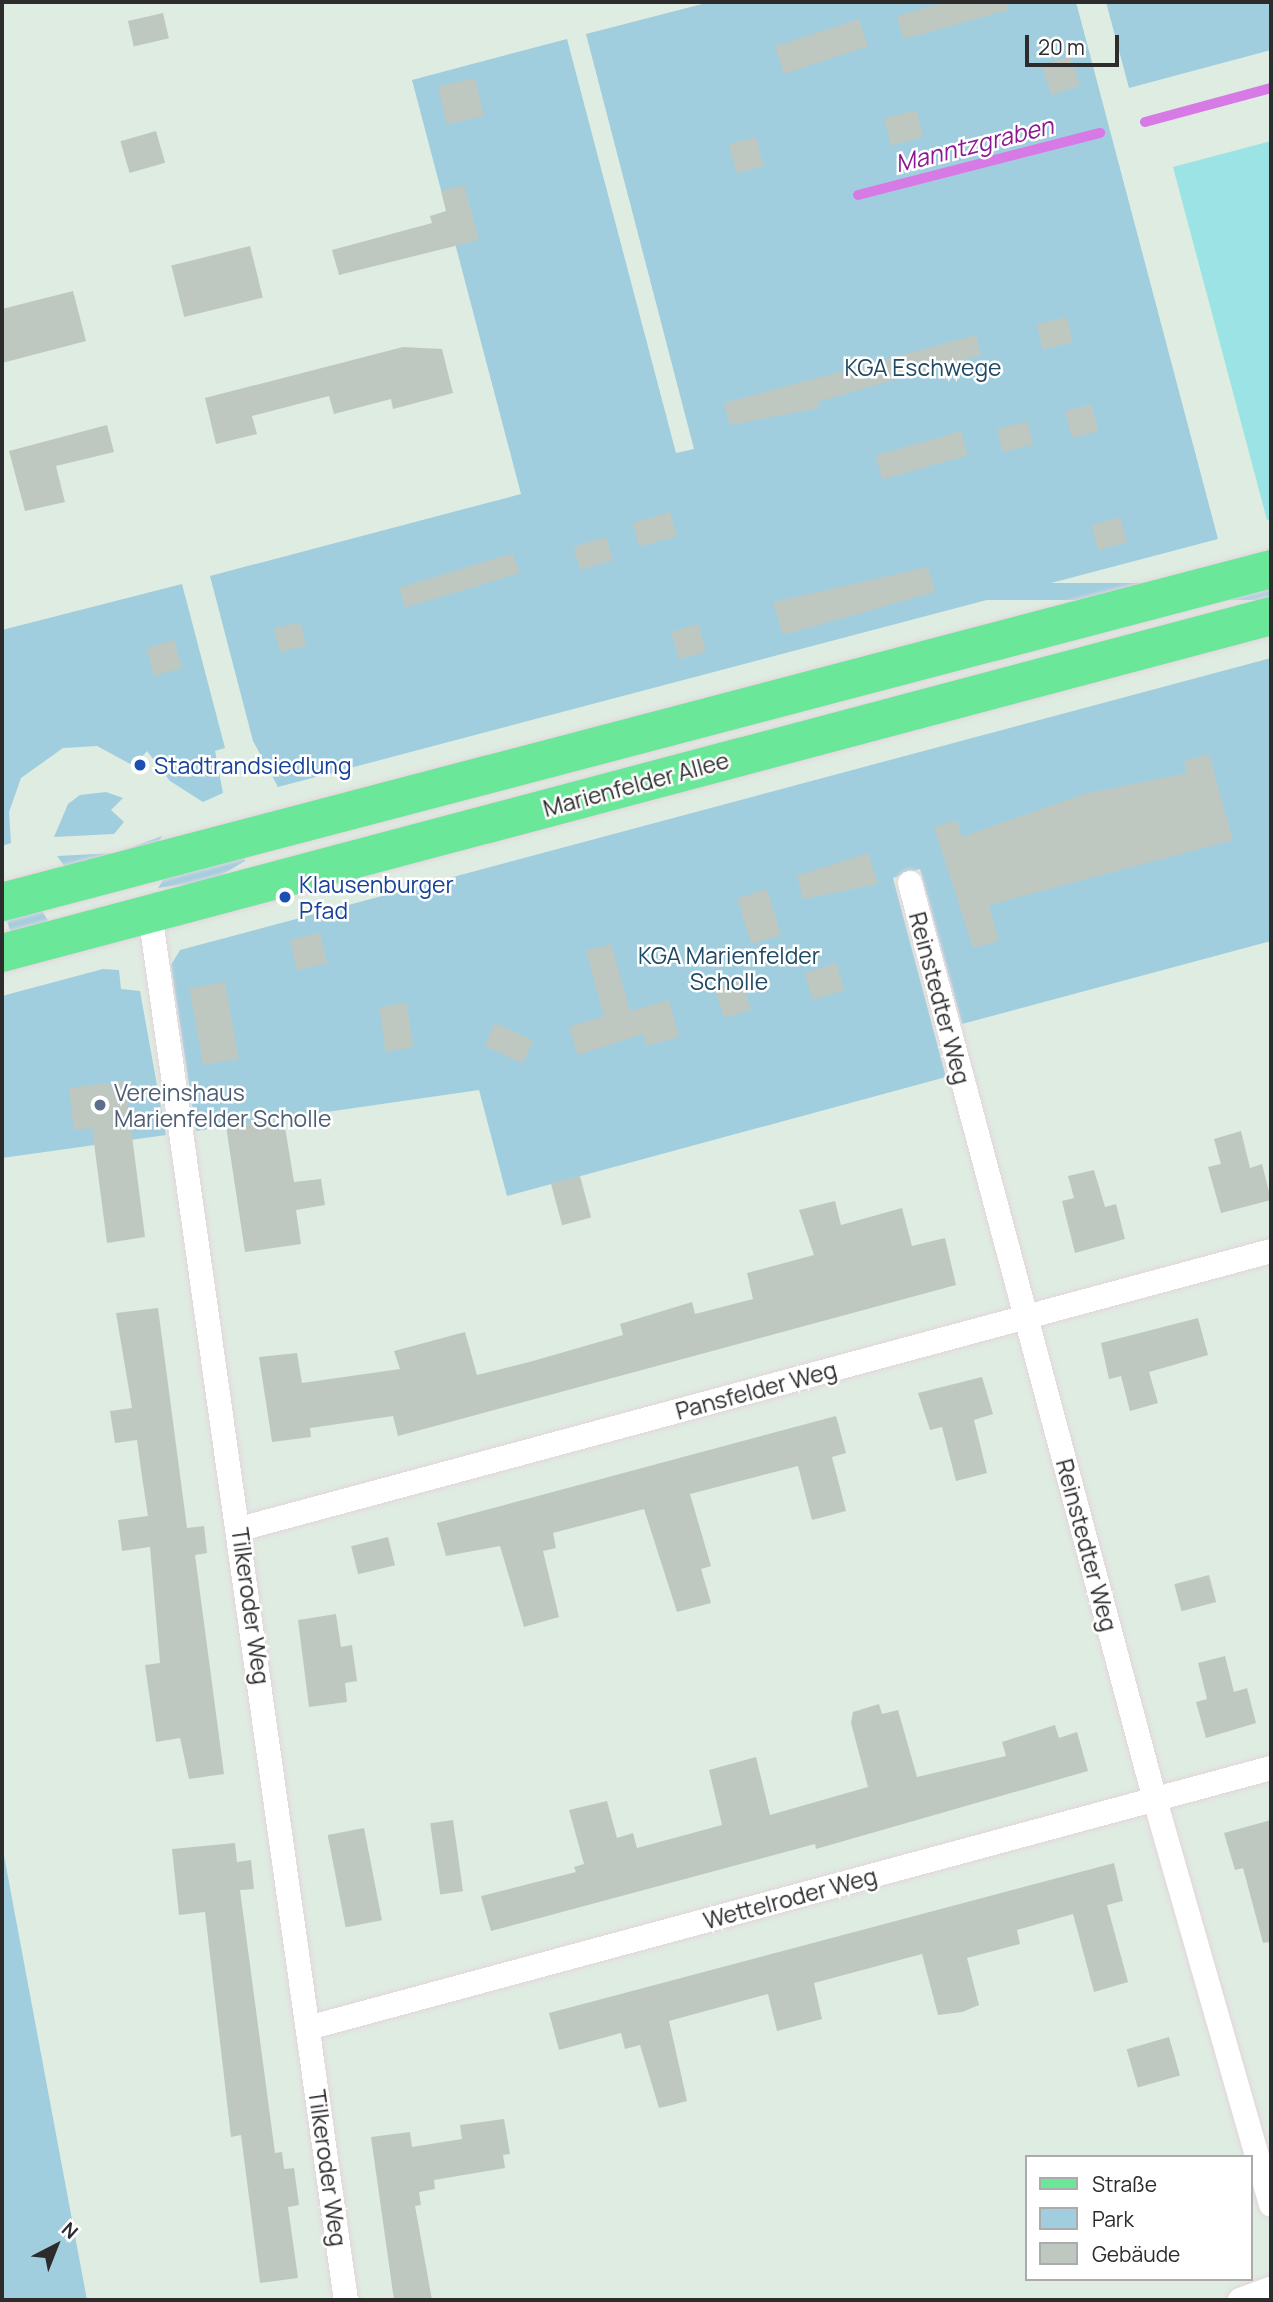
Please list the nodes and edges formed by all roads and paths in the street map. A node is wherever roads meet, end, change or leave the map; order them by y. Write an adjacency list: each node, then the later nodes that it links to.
1 (1271, 569): 4 (main road, Marienfelder Allee)
2 (1271, 616): 5 (main road, Marienfelder Allee)
3 (910, 883): 8 (street, Reinstedter Weg)
4 (2, 902)
5 (150, 913): 6 (main road, Marienfelder Allee); 9 (street, Tilkeroder Weg)
6 (2, 953)
7 (1271, 1251): 8 (street, Pansfelder Weg)
8 (1024, 1318): 9 (street, Pansfelder Weg); 11 (street, Reinstedter Weg)
9 (240, 1530): 12 (street, Tilkeroder Weg)
10 (1271, 1769): 11 (street, Wettelroder Weg)
11 (1155, 1800): 12 (street, Wettelroder Weg); 13 (street, Reinstedter Weg)
12 (309, 2028): 15 (street, Tilkeroder Weg)
13 (1271, 2205)
14 (1271, 2289): 16 (street)
15 (346, 2300)
16 (1240, 2300)

